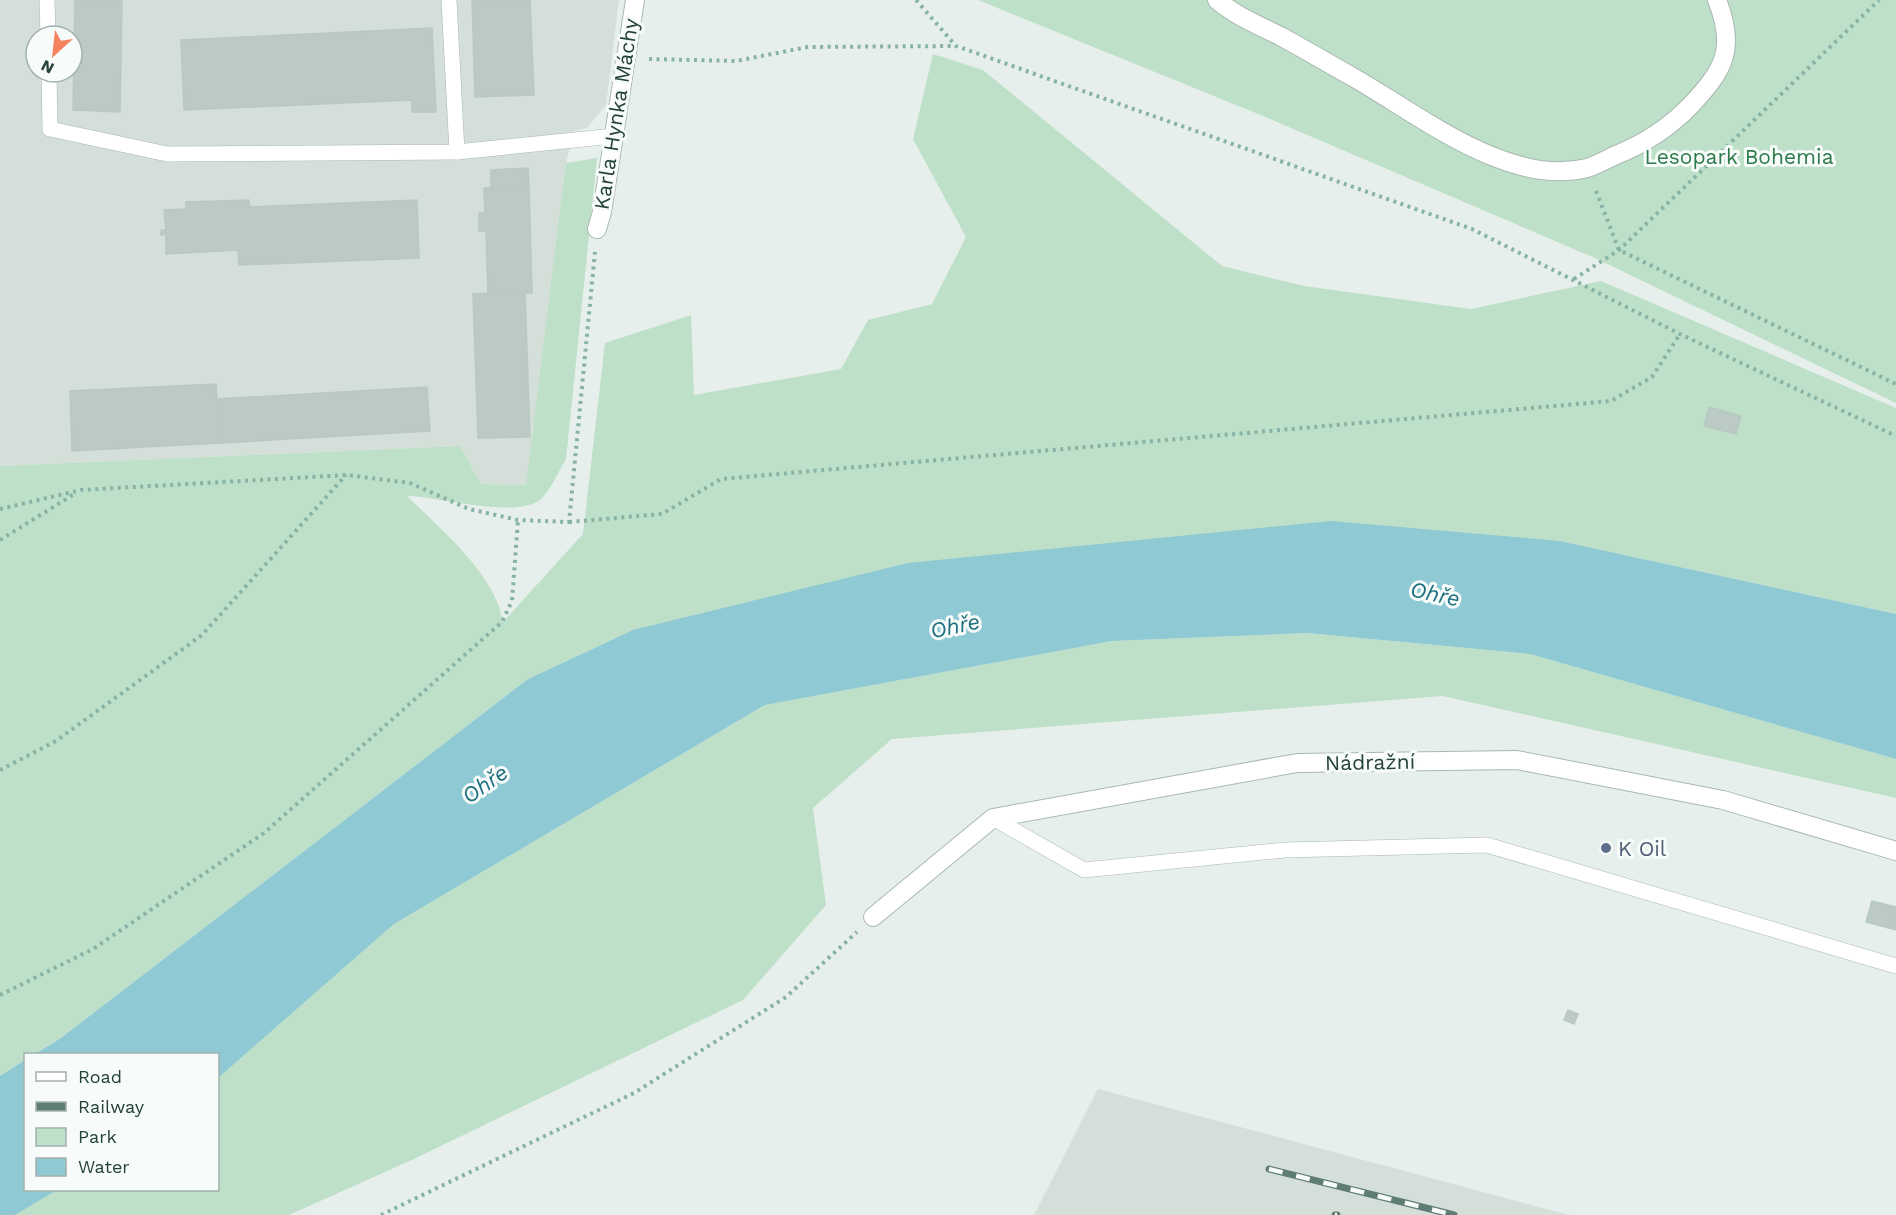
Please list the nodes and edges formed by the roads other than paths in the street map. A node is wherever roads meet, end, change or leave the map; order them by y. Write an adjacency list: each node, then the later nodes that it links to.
1 (47, 0): 6 (lane)
2 (449, 0): 9 (lane)
3 (635, 0): 8 (street, Karla Hynka Máchy)
4 (1217, 0): 5 (street)
5 (1717, 0)
6 (48, 24)
7 (49, 84): 9 (lane)
8 (614, 136): 9 (lane); 10 (street, Karla Hynka Máchy)
9 (457, 152)
10 (597, 229)
11 (993, 818): 12 (street, Nádražní); 13 (street, Nádražní); 14 (lane)
12 (1896, 851)
13 (873, 917)
14 (1896, 966)

